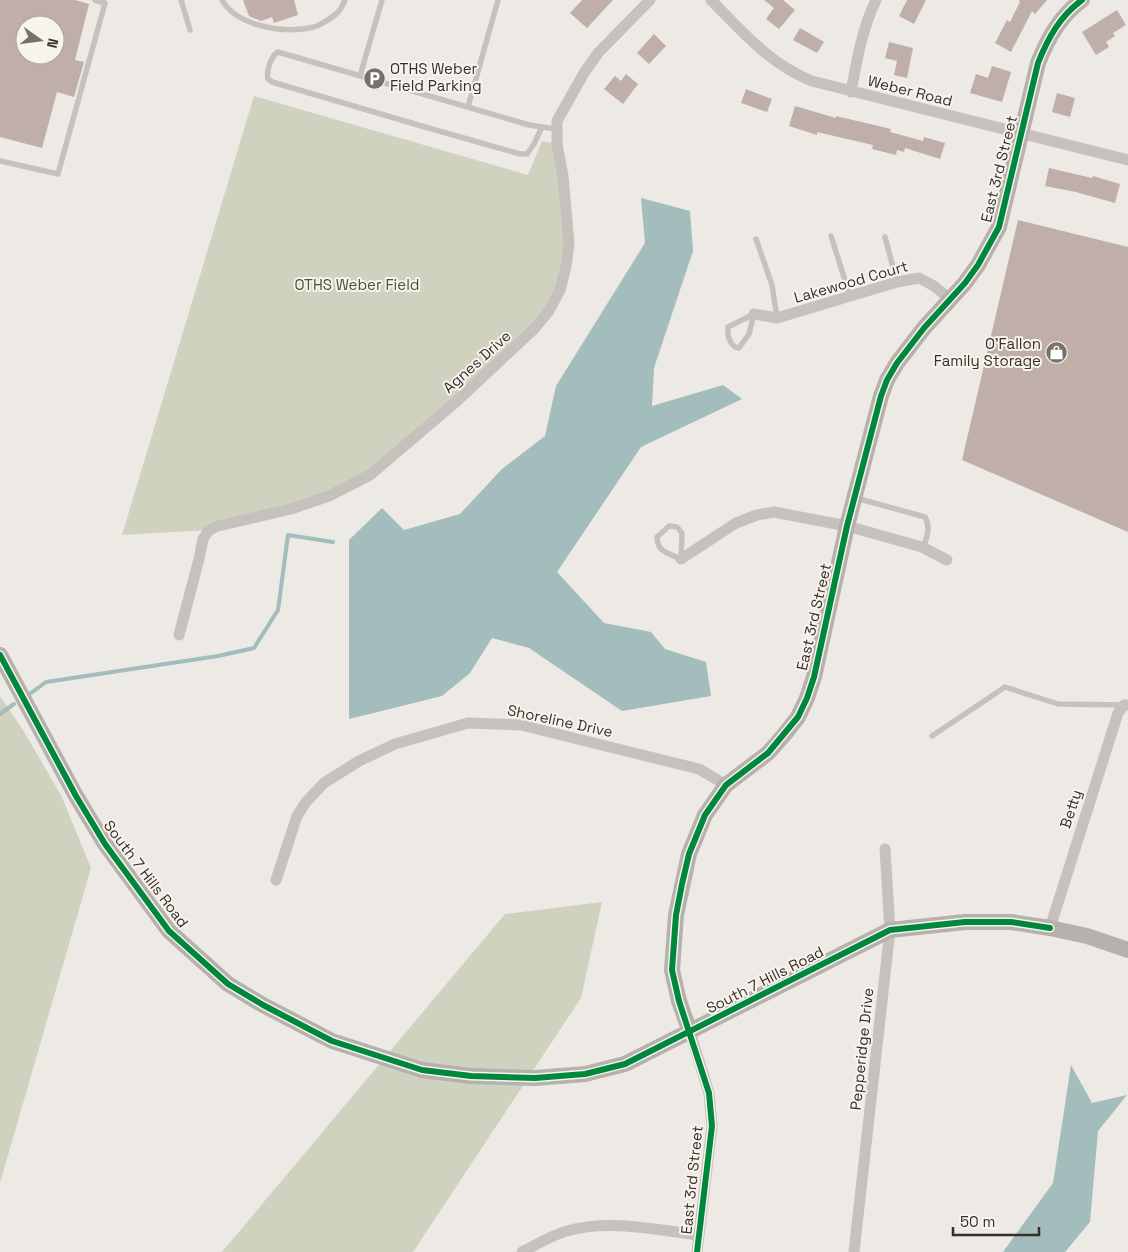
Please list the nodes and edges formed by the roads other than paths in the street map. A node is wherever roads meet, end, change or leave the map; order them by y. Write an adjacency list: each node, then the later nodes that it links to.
1 (95, 0): 19 (lane)
2 (181, 0): 11 (lane)
3 (345, 0): 10 (lane)
4 (382, 0): 12 (lane)
5 (498, 0): 14 (lane)
6 (650, 0): 16 (street, Agnes Drive)
7 (712, 0): 13 (street, Weber Road)
8 (876, 0): 13 (street)
9 (1082, 0): 17 (street, East 3rd Street)
10 (222, 1)
11 (190, 30)
12 (360, 76): 14 (lane); 15 (lane)
13 (851, 92): 17 (street, Weber Road)
14 (468, 108): 15 (lane)
15 (542, 127): 16 (lane)
16 (556, 129): 33 (street, Agnes Drive)
17 (1021, 134): 18 (street, Weber Road); 25 (street, East 3rd Street)
18 (1128, 160)
19 (0, 161)
20 (831, 236): 24 (lane)
21 (886, 237): 23 (lane)
22 (756, 239): 27 (lane)
23 (897, 282): 24 (street, Lakewood Court); 25 (street, Lakewood Court)
24 (850, 296): 27 (street, Lakewood Court)
25 (950, 299): 28 (street, East 3rd Street)
26 (754, 314): 26 (lane); 27 (street, Lakewood Court)
27 (777, 318)
28 (854, 498): 29 (street, East 3rd Street); 30 (lane)
29 (847, 526): 30 (street); 31 (street); 37 (street, East 3rd Street)
30 (923, 548): 32 (street)
31 (681, 559): 31 (lane)
32 (947, 560)
33 (178, 635)
34 (0, 655): 43 (street, South 7 Hills Road)
35 (1126, 705): 36 (lane); 40 (street, Betty)
36 (932, 736)
37 (726, 785): 39 (street, Shoreline Drive); 43 (street, East 3rd Street)
38 (885, 849): 41 (street, Pepperidge Drive)
39 (276, 880)
40 (1050, 928): 41 (street, South 7 Hills Road); 42 (street, South 7 Hills Road)
41 (890, 930): 43 (street, South 7 Hills Road); 47 (street, Pepperidge Drive)
42 (1128, 950)
43 (690, 1032): 44 (street, East 3rd Street)
44 (699, 1235): 45 (street); 46 (street, East 3rd Street)
45 (522, 1252)
46 (697, 1252)
47 (854, 1252)

